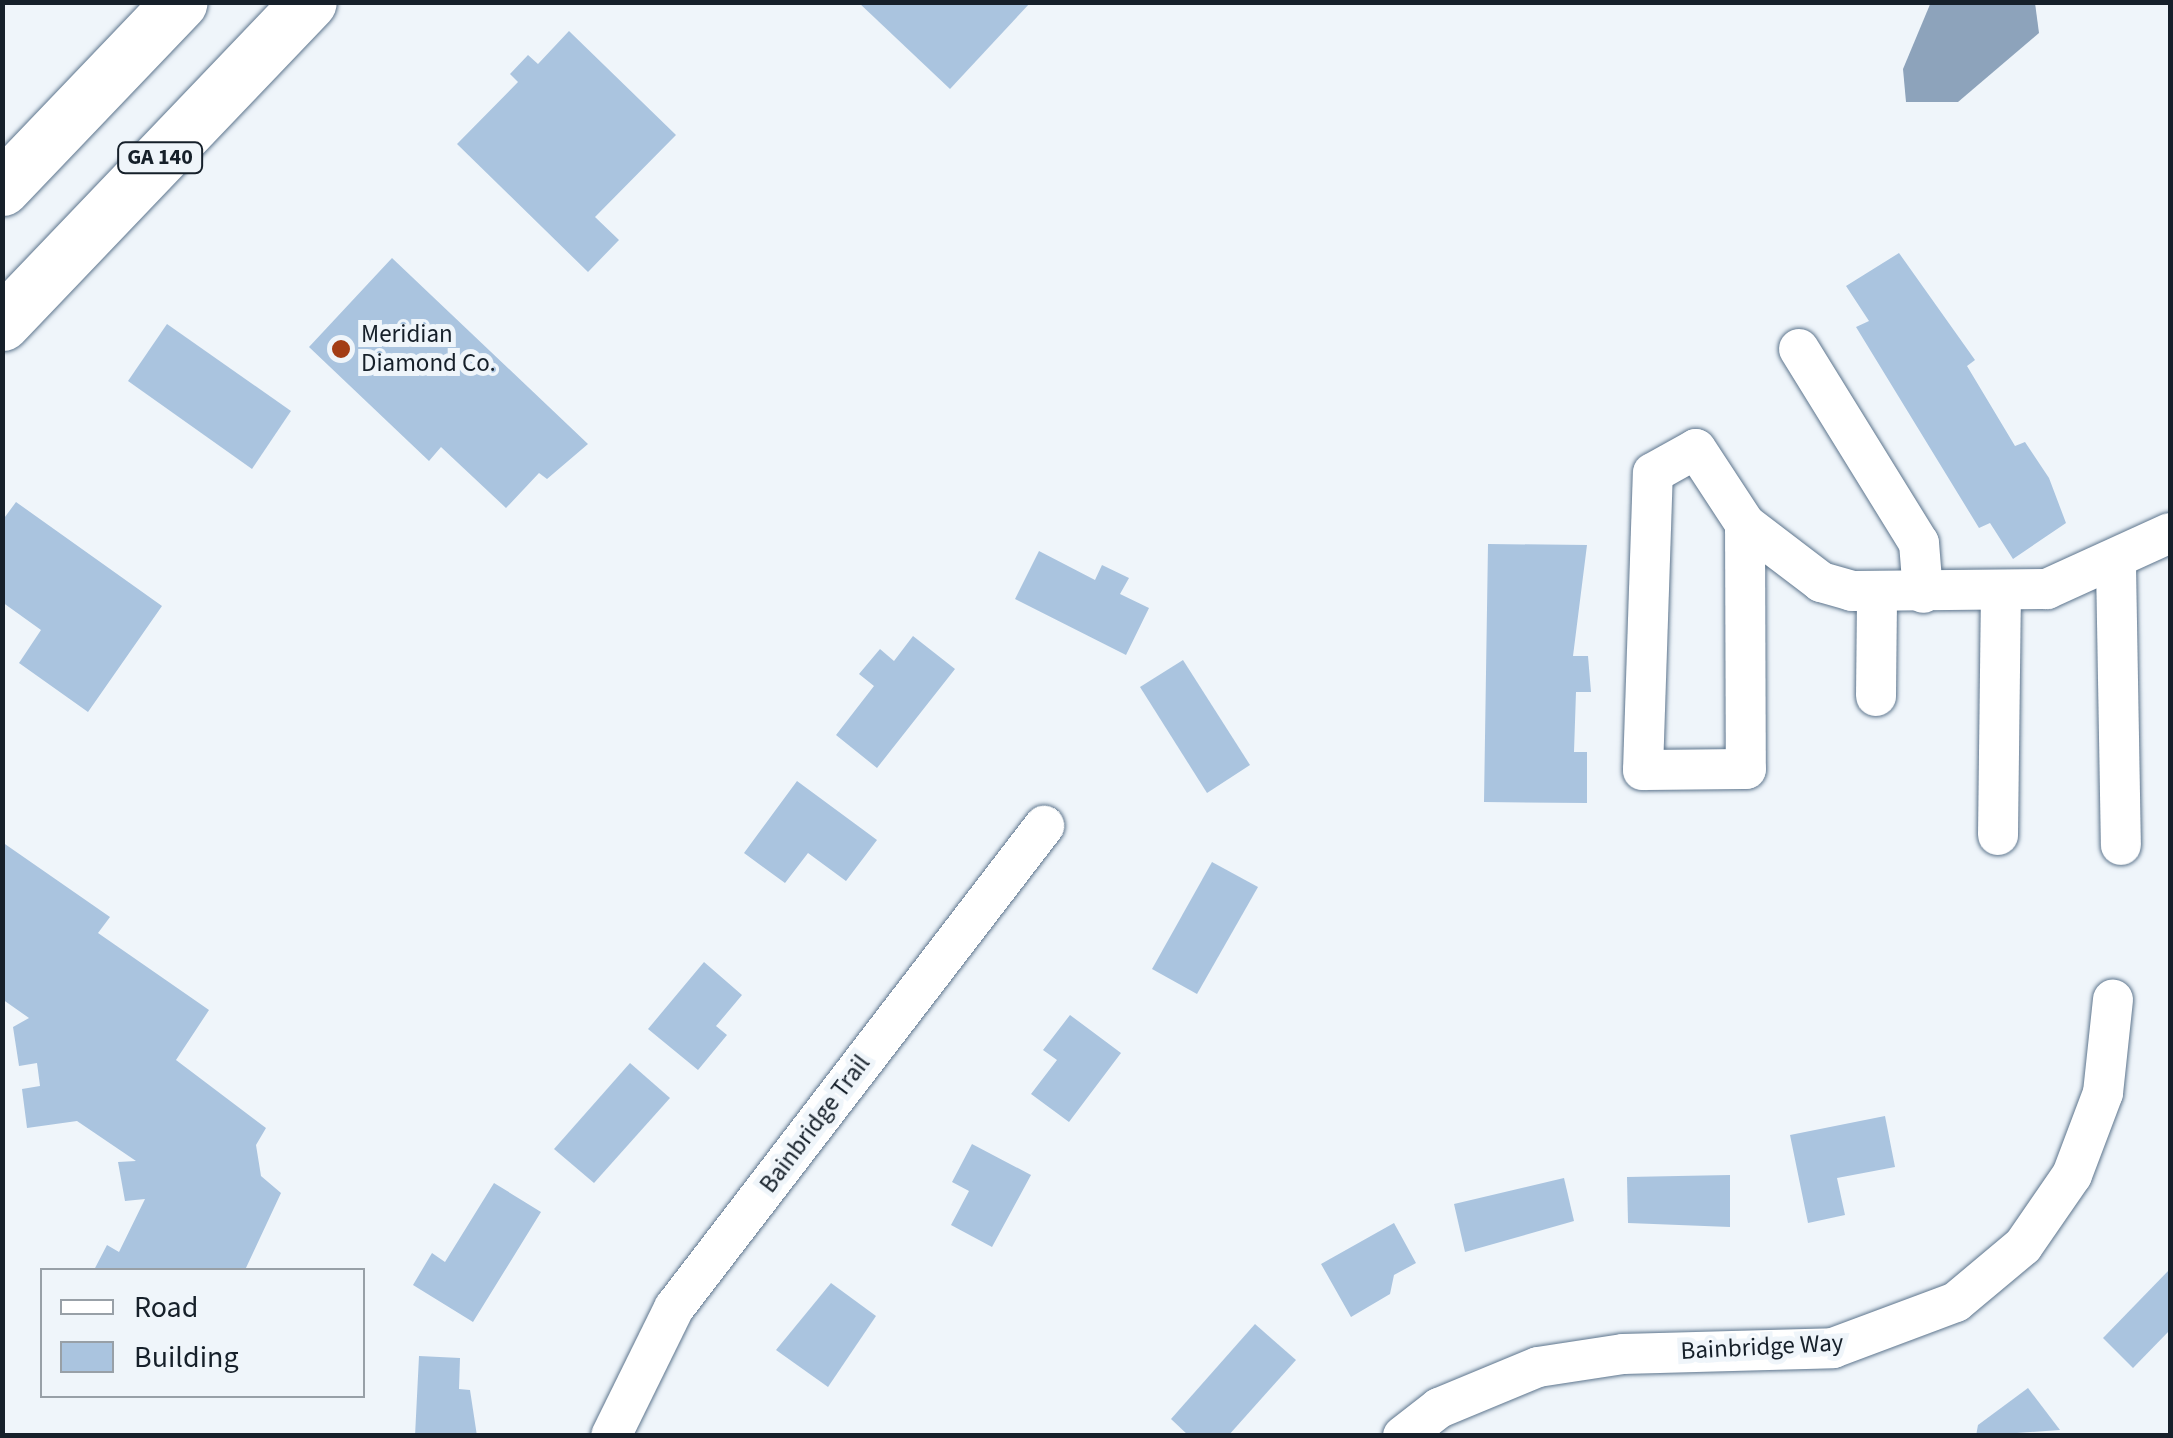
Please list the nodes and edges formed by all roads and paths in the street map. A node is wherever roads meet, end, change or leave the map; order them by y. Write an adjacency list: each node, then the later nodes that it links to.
1 (180, 2): 3 (main road)
2 (309, 2): 4 (main road, GA 140)
3 (2, 188)
4 (2, 323)
5 (1799, 349): 10 (street)
6 (1745, 524): 6 (street); 9 (street)
7 (2170, 533): 8 (street)
8 (2116, 564): 11 (street); 15 (street)
9 (1876, 592): 10 (street); 12 (street)
10 (1923, 593): 11 (street)
11 (2001, 593): 14 (street)
12 (1876, 696)
13 (1044, 826): 17 (street, Bainbridge Trail)
14 (1998, 835)
15 (2121, 845)
16 (2113, 1000): 18 (street, Bainbridge Way)
17 (610, 1436)
18 (1403, 1436)

